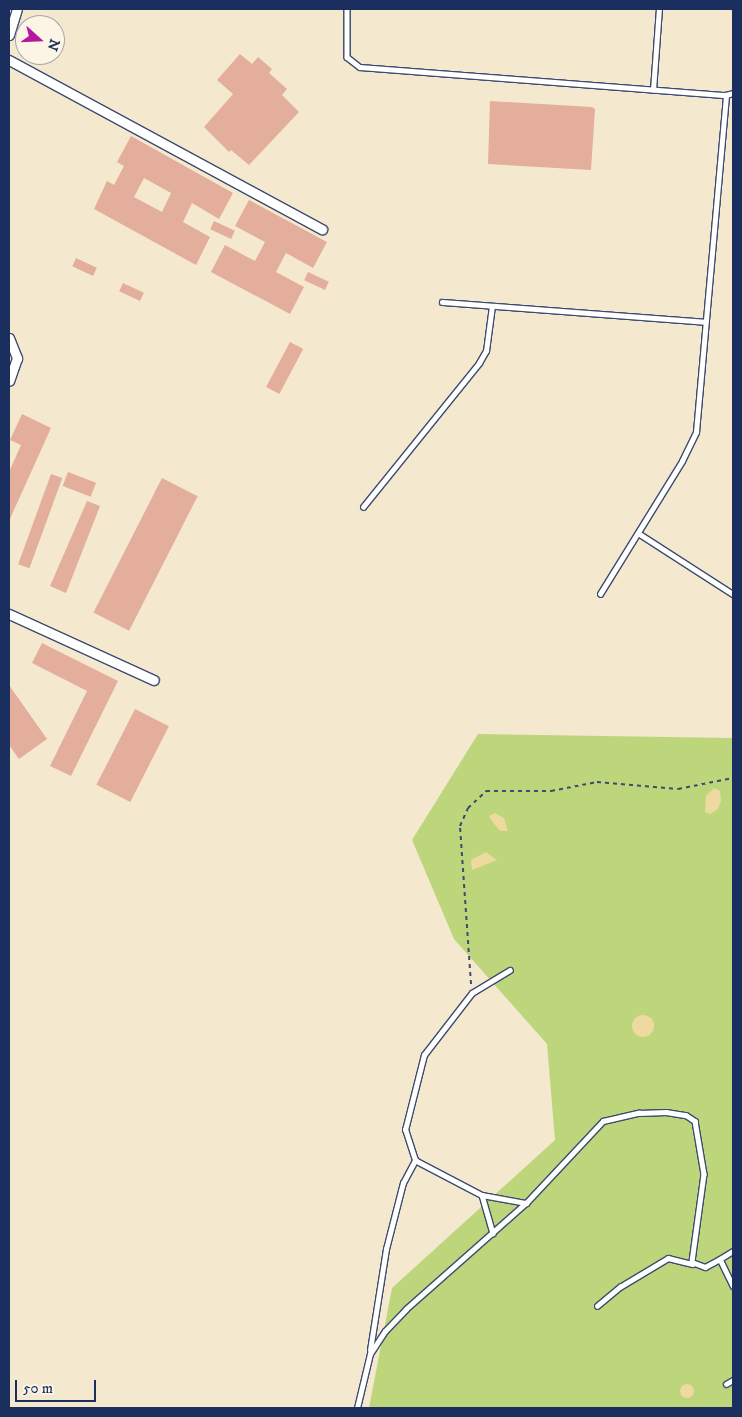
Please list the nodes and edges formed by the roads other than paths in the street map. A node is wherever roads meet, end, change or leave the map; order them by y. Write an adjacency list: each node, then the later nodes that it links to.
1 (17, 9): 4 (street)
2 (346, 9): 6 (lane)
3 (659, 9): 6 (lane)
4 (9, 35)
5 (9, 60): 9 (street)
6 (653, 90): 8 (lane)
7 (733, 93): 8 (lane)
8 (726, 96): 12 (lane)
9 (322, 229)
10 (442, 302): 11 (lane)
11 (492, 306): 12 (lane); 15 (lane)
12 (705, 322): 16 (lane)
13 (9, 338): 14 (street)
14 (9, 381)
15 (363, 507)
16 (638, 533): 17 (lane); 18 (lane)
17 (600, 594)
18 (733, 594)
19 (9, 614): 20 (street)
20 (154, 680)
21 (510, 970): 22 (lane)
22 (415, 1160): 23 (lane); 31 (lane)
23 (482, 1195): 24 (lane); 25 (lane)
24 (526, 1204): 25 (lane); 28 (lane)
25 (493, 1233): 31 (lane)
26 (733, 1251): 27 (lane)
27 (720, 1259): 28 (lane); 29 (lane)
28 (696, 1265): 30 (lane)
29 (733, 1286)
30 (597, 1306)
31 (370, 1354): 34 (lane)
32 (733, 1380): 33 (lane)
33 (726, 1384)
34 (357, 1408)

